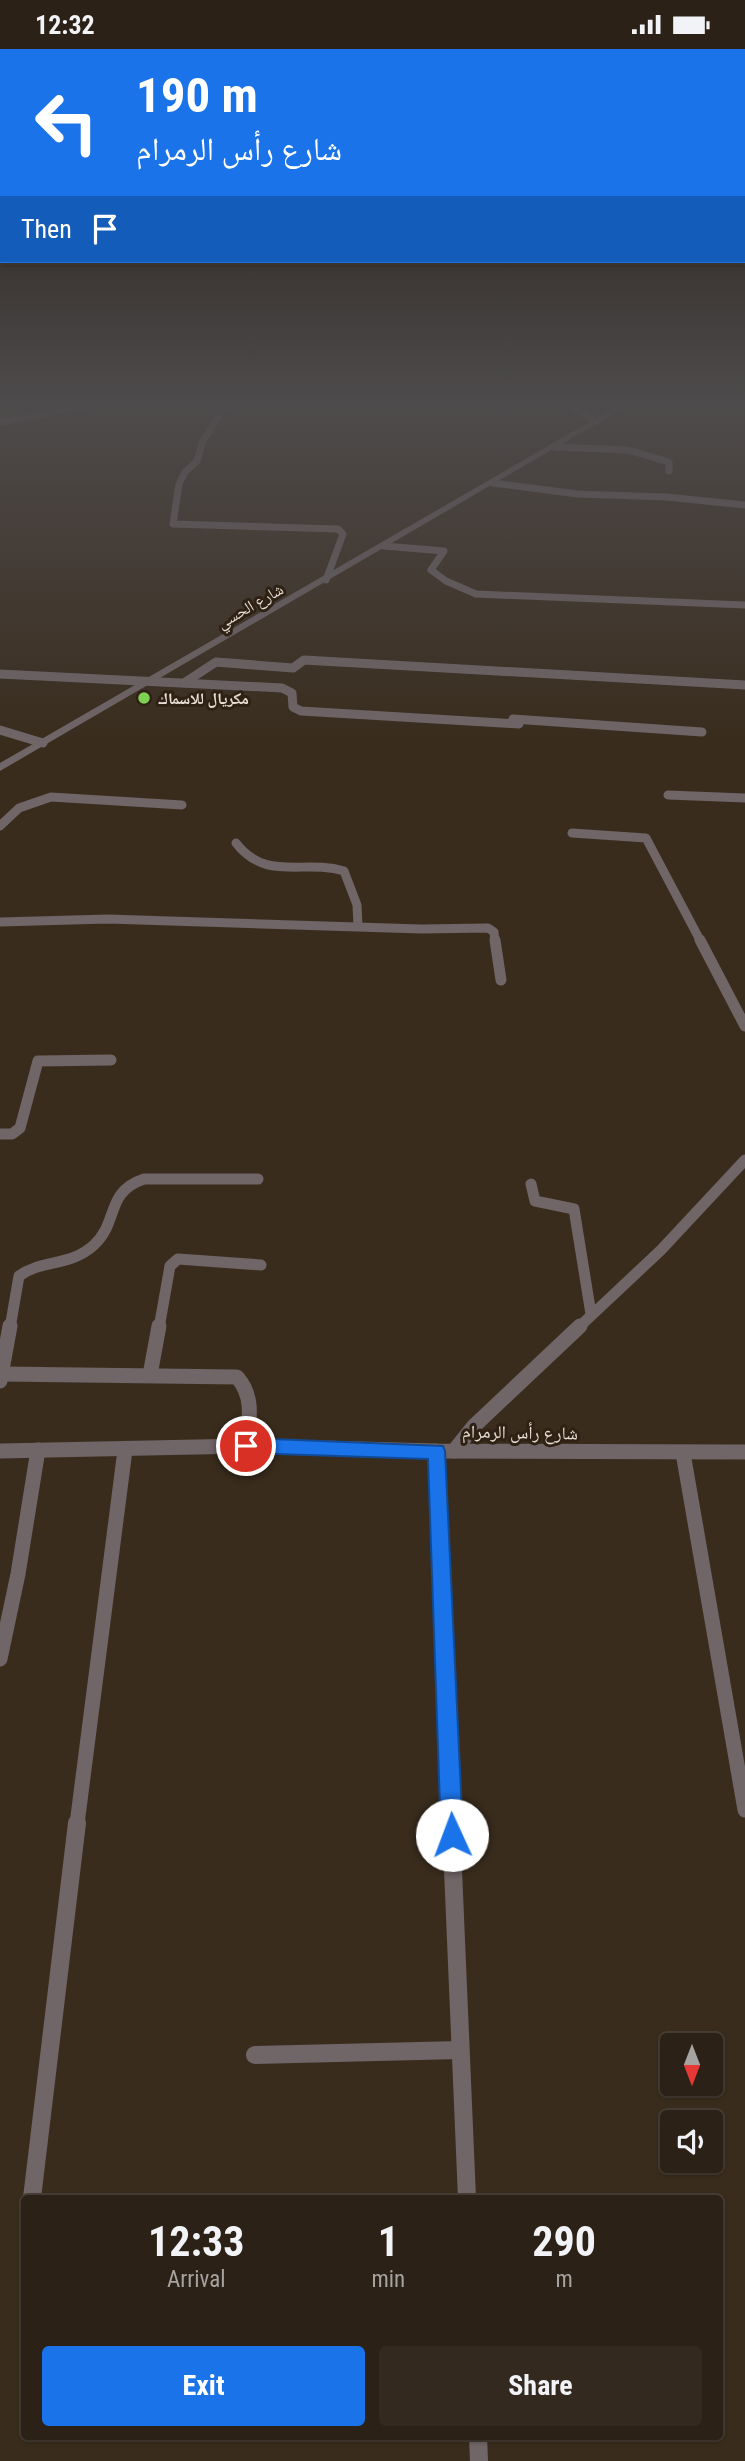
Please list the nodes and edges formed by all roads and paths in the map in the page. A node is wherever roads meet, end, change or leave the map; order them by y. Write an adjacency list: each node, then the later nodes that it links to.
1 (174, 519): 4 (street)
2 (431, 519): 3 (street, شارع الحسي)
3 (384, 546): 4 (street, شارع الحسي); 5 (street)
4 (326, 580): 7 (street, شارع الحسي)
5 (745, 605)
6 (0, 674): 7 (street)
7 (150, 682): 8 (street); 14 (street, شارع الحسي)
8 (184, 683): 9 (street); 10 (street)
9 (745, 685)
10 (293, 705): 11 (street); 13 (street)
11 (519, 723)
12 (0, 730): 14 (street)
13 (702, 732)
14 (43, 743): 15 (street, شارع الحسي)
15 (0, 768)
16 (667, 795): 17 (street)
17 (745, 798)
18 (182, 805): 19 (street)
19 (0, 826)
20 (572, 833): 25 (street)
21 (236, 843): 23 (street)
22 (0, 922): 23 (street)
23 (358, 926): 24 (street)
24 (501, 980)
25 (745, 1026)
26 (111, 1060): 27 (street)
27 (0, 1134)
28 (745, 1160): 32 (street)
29 (258, 1179): 34 (street)
30 (531, 1184): 32 (street)
31 (261, 1265): 33 (street)
32 (591, 1314): 39 (street)
33 (150, 1375): 34 (street); 35 (street)
34 (1, 1378)
35 (246, 1446): 37 (street, شارع رأس الرمرام); 39 (street, شارع رأس الرمرام)
36 (38, 1450): 37 (street, شارع رأس الرمرام); 38 (street, شارع رأس الرمرام); 42 (street)
37 (125, 1450): 46 (street)
38 (0, 1451)
39 (445, 1451): 41 (street, شارع رأس الرمرام); 44 (street)
40 (745, 1452): 41 (street, شارع رأس الرمرام)
41 (683, 1453): 43 (street)
42 (0, 1660)
43 (745, 1804)
44 (460, 2050): 45 (street); 47 (street)
45 (255, 2055)
46 (32, 2195)
47 (467, 2195)
48 (478, 2440): 49 (street)
49 (479, 2461)

